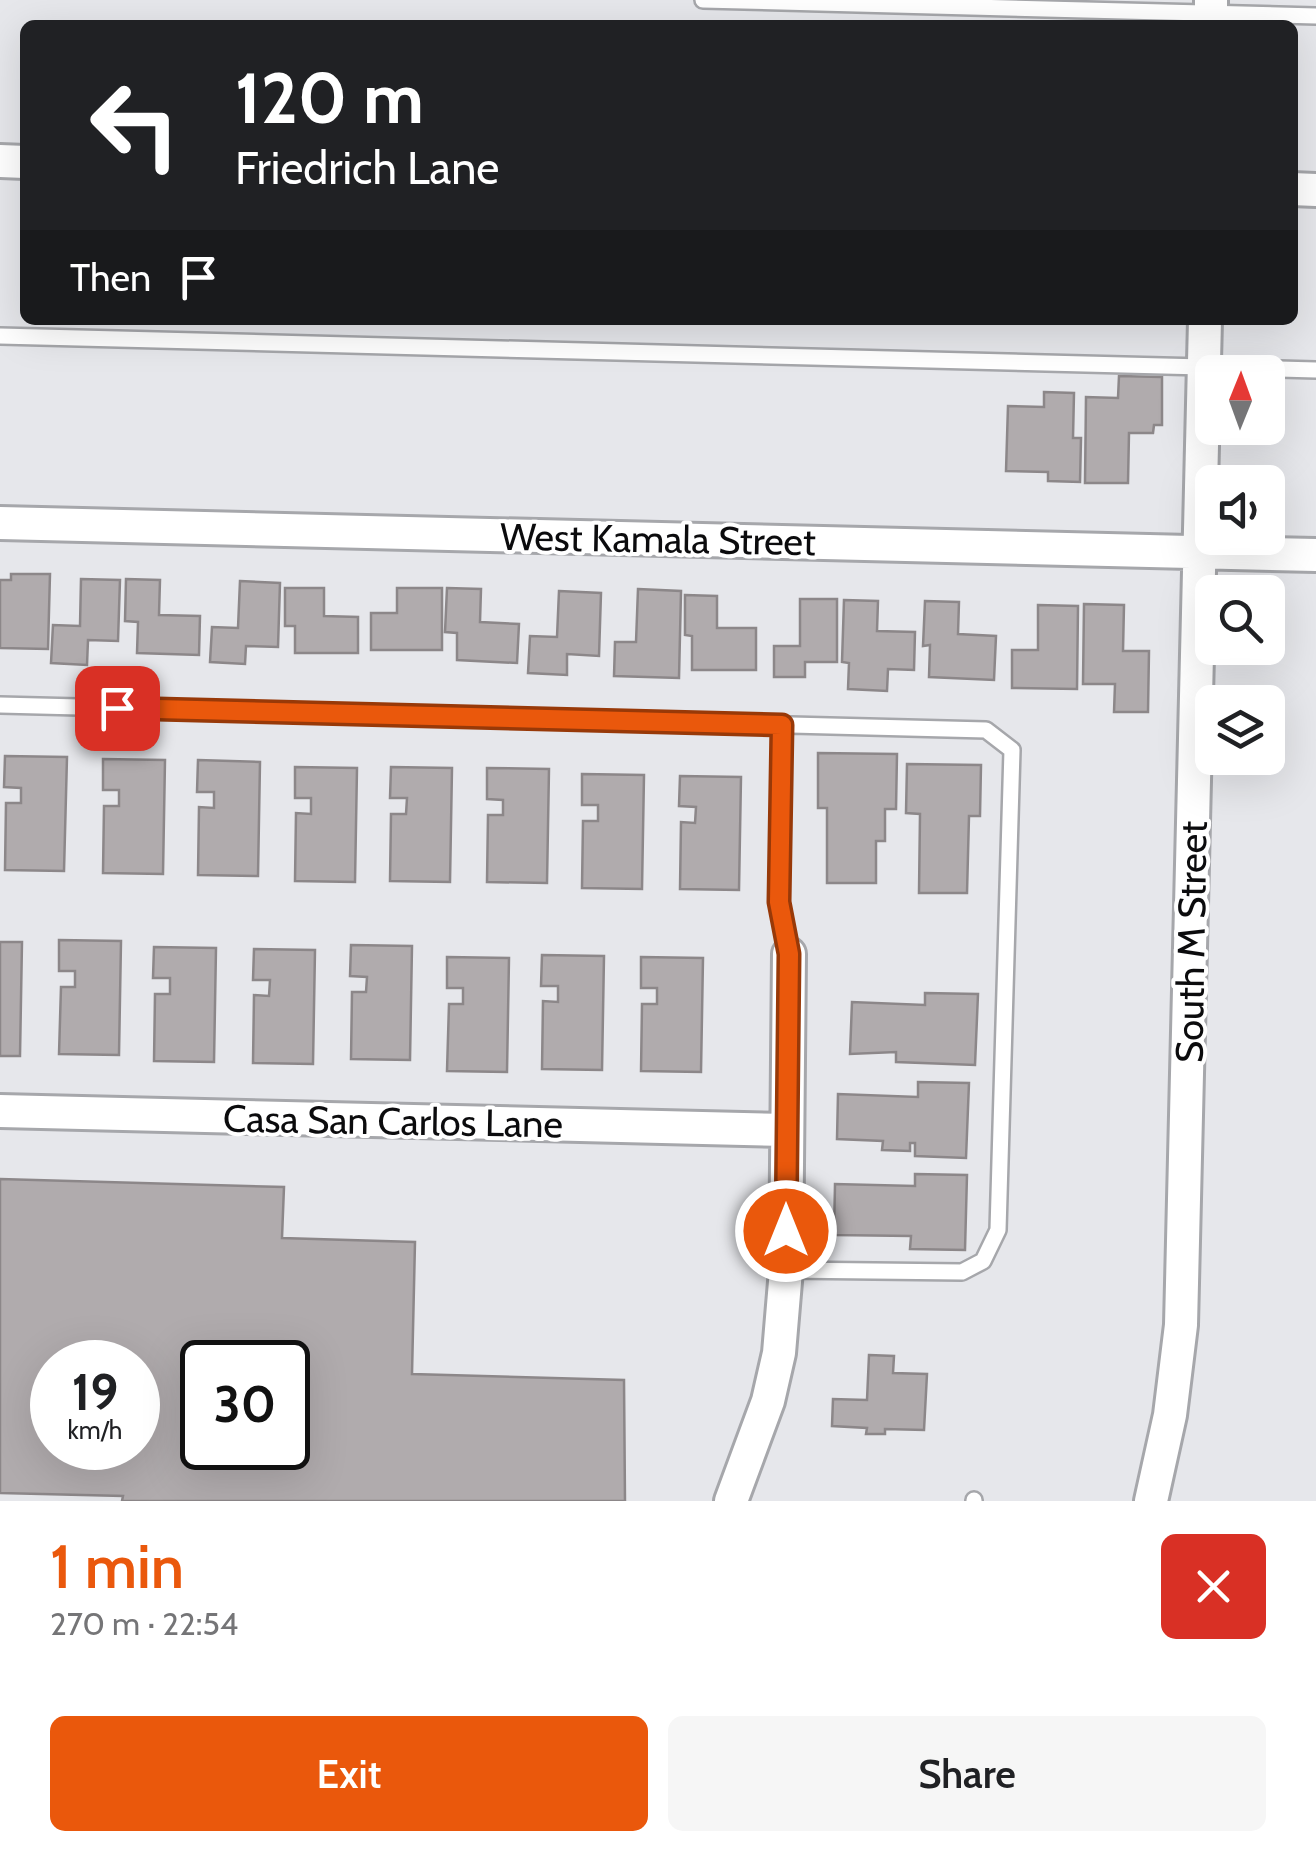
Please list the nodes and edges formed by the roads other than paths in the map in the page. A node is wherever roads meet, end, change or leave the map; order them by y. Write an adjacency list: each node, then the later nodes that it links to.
1 (703, 0): 2 (lane)
2 (1211, 13): 3 (lane)
3 (1316, 16)
4 (1204, 325): 6 (street, South M Street)
5 (0, 336): 7 (lane)
6 (1204, 355)
7 (1195, 367)
8 (1285, 369): 9 (lane)
9 (1316, 370)
10 (0, 524): 11 (street, West Kamala Street)
11 (1195, 551)
12 (1285, 554): 14 (street, West Kamala Street)
13 (1200, 555): 22 (street, South M Street)
14 (1316, 555)
15 (0, 705): 16 (lane)
16 (782, 725): 17 (lane); 20 (lane)
17 (789, 954): 19 (street)
18 (0, 1111): 19 (street, Casa San Carlos Lane)
19 (786, 1130): 20 (street)
20 (786, 1270): 21 (street)
21 (731, 1501)
22 (1151, 1501)

